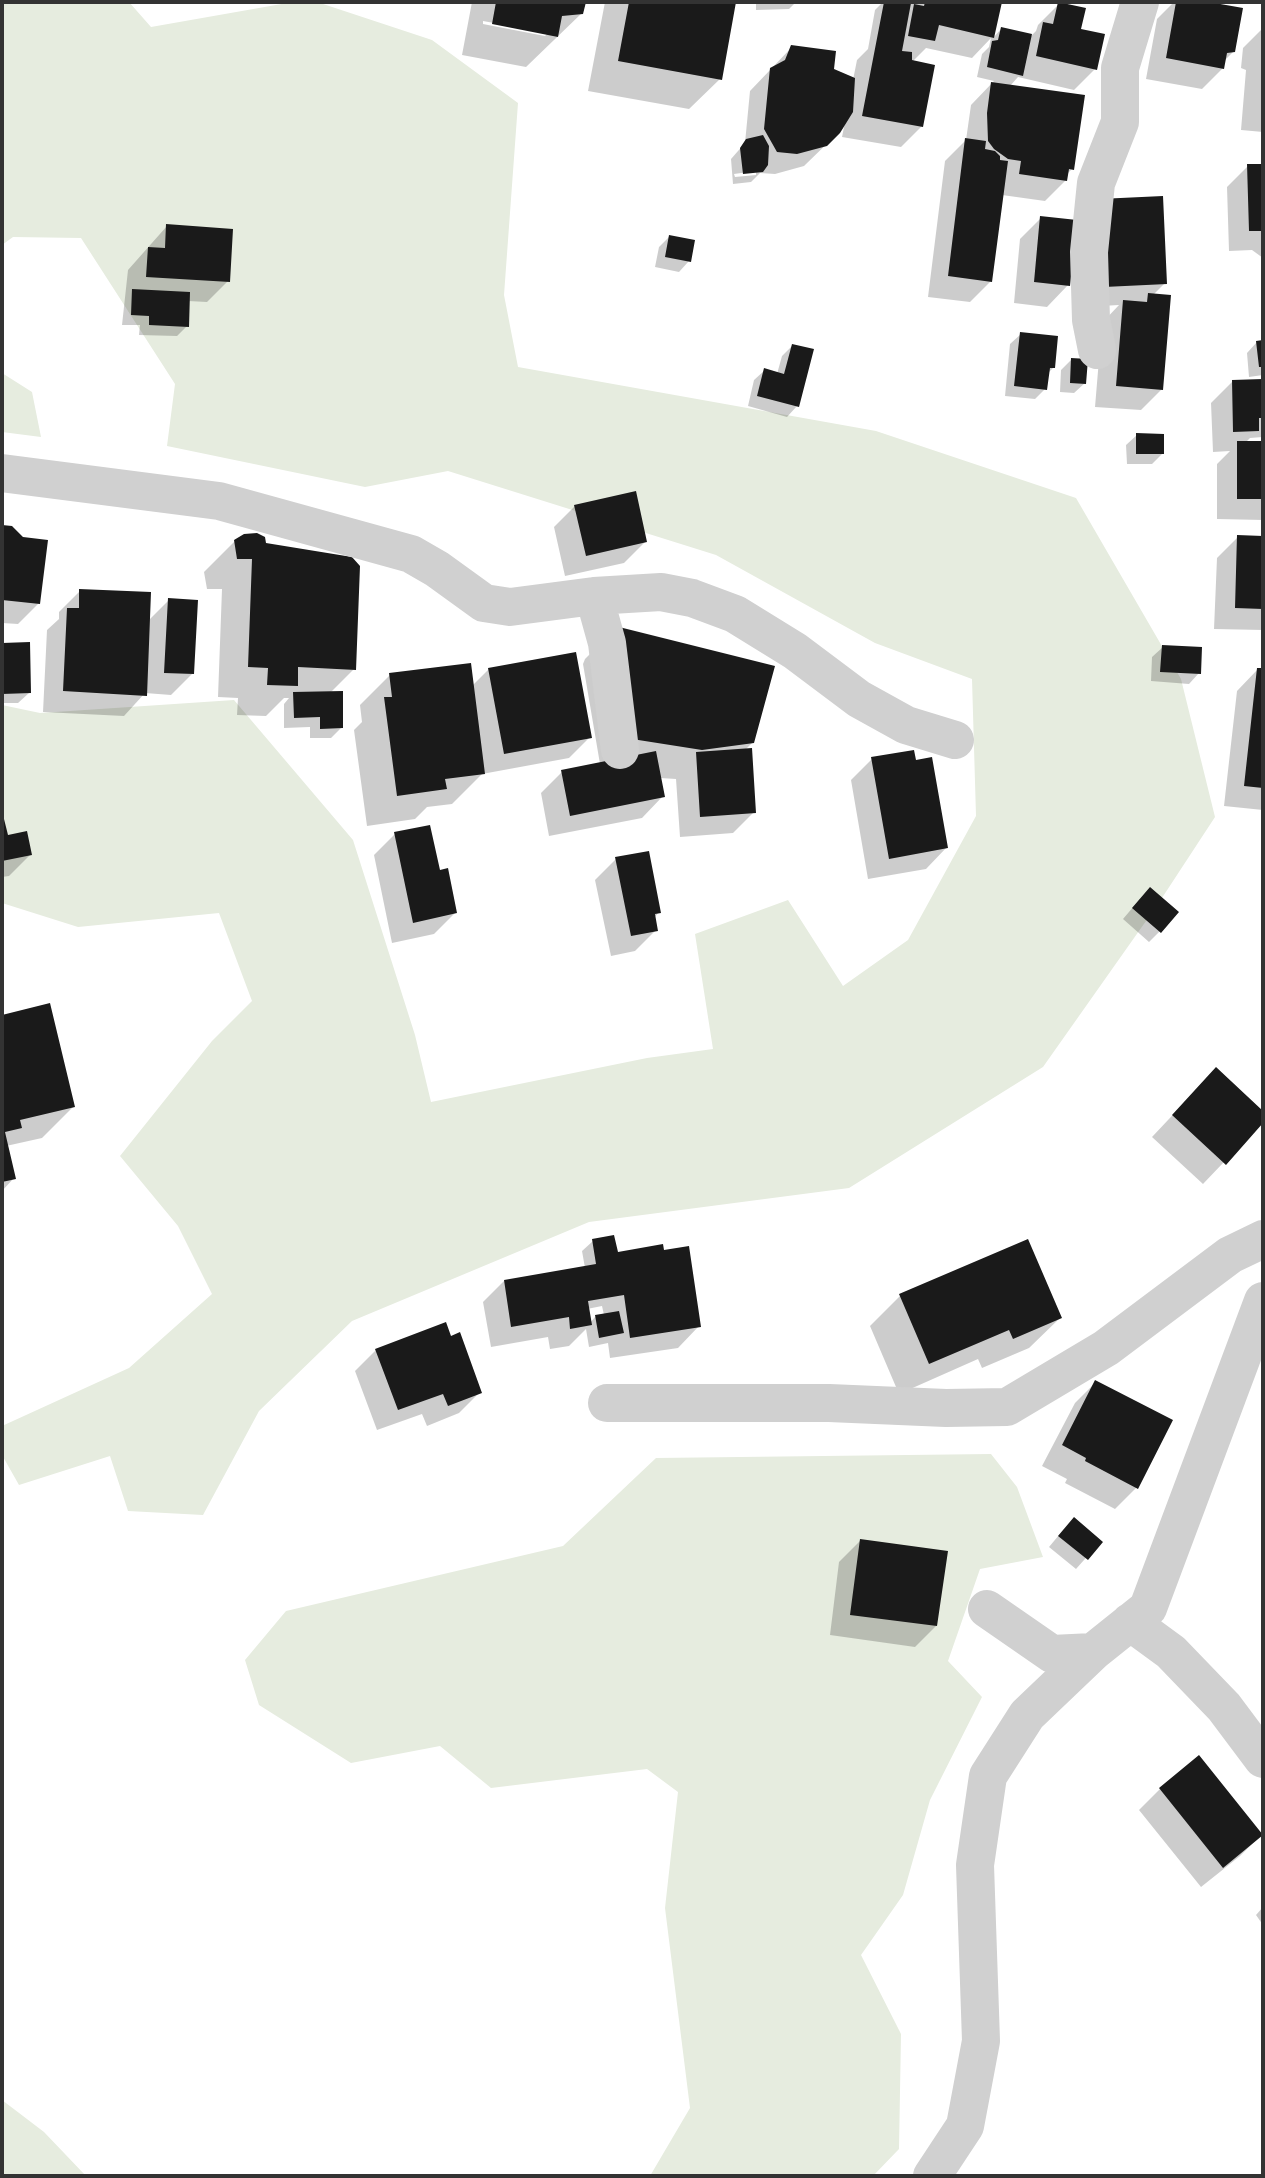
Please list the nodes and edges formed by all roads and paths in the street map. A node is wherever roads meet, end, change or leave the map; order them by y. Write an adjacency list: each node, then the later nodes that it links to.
1 (1140, 2): 2 (street)
2 (1097, 350)
3 (2, 473): 4 (street)
4 (594, 596): 5 (street); 6 (street)
5 (954, 740)
6 (620, 750)
7 (1263, 1240): 9 (street)
8 (1263, 1301): 11 (street)
9 (607, 1403)
10 (987, 1609): 12 (street)
11 (1130, 1622): 12 (street); 13 (street)
12 (1093, 1652): 14 (street)
13 (1263, 1759)
14 (932, 2176)

